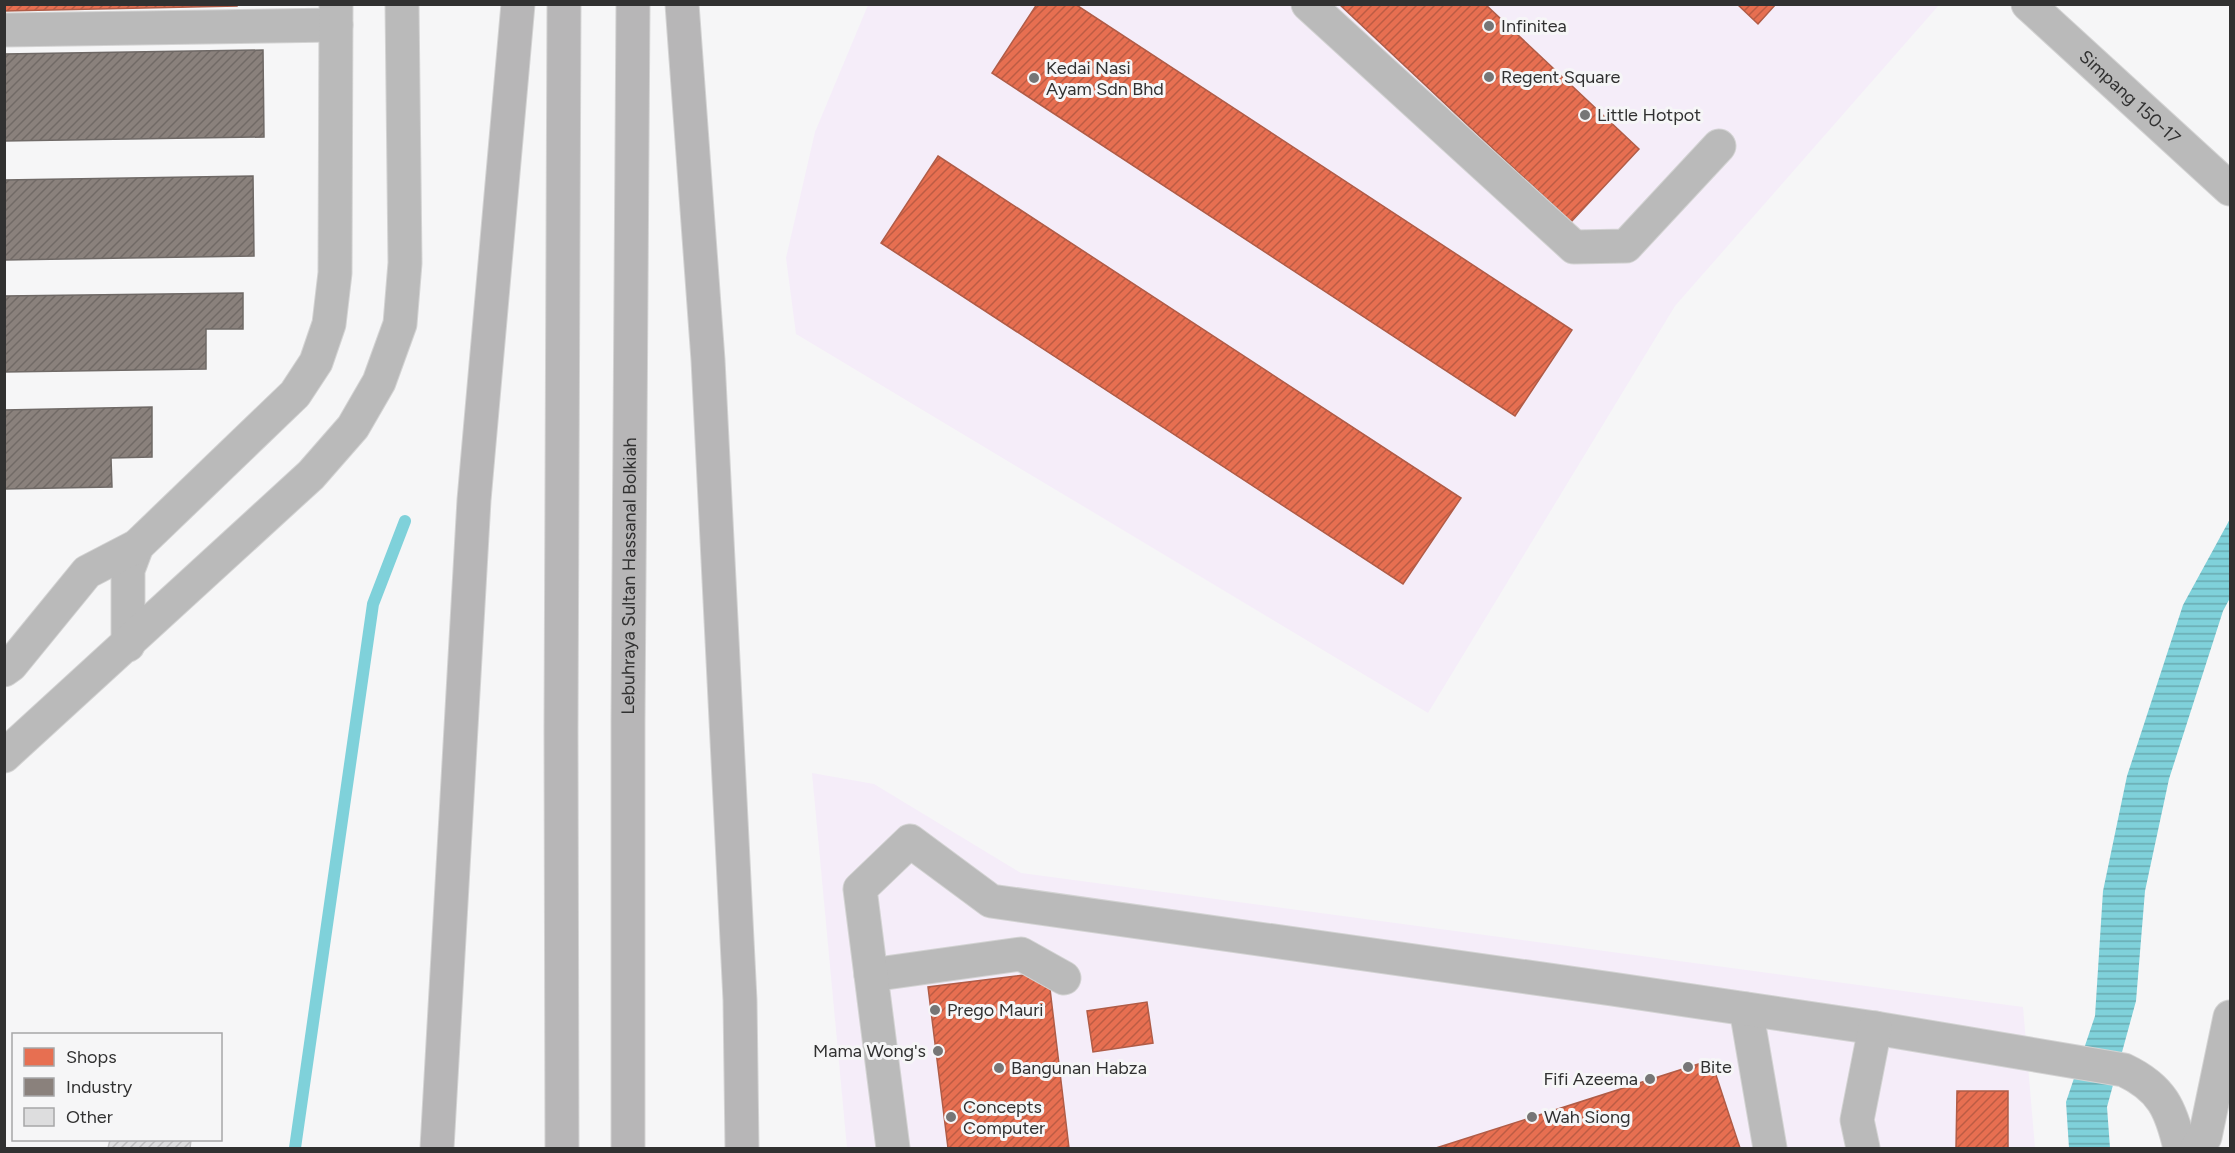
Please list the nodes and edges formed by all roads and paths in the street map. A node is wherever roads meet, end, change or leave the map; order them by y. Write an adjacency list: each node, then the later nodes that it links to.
1 (402, 4): 14 (street)
2 (518, 4): 23 (highway)
3 (564, 4): 26 (highway)
4 (633, 4): 27 (highway, Lebuhraya Sultan Hassanal Bolkiah)
5 (682, 4): 19 (highway)
6 (1308, 4): 11 (street)
7 (2028, 4): 12 (street, Simpang 150-17)
8 (336, 15): 9 (street); 13 (street)
9 (269, 16): 10 (street)
10 (4, 30)
11 (1719, 146)
12 (2230, 189)
13 (137, 546): 14 (street); 15 (street)
14 (128, 645): 16 (street)
15 (4, 670)
16 (4, 756)
17 (871, 975): 18 (street); 20 (street); 30 (street)
18 (1064, 978)
19 (740, 1000): 28 (highway); 29 (highway)
20 (1746, 1009): 22 (street); 31 (street)
21 (2230, 1017): 34 (street)
22 (1875, 1028): 32 (street); 33 (street)
23 (439, 1108): 24 (highway); 25 (highway)
24 (429, 1149)
25 (436, 1149)
26 (562, 1149)
27 (628, 1149)
28 (742, 1149)
29 (763, 1149)
30 (893, 1149)
31 (1770, 1149)
32 (1863, 1149)
33 (2180, 1149)
34 (2197, 1149)

